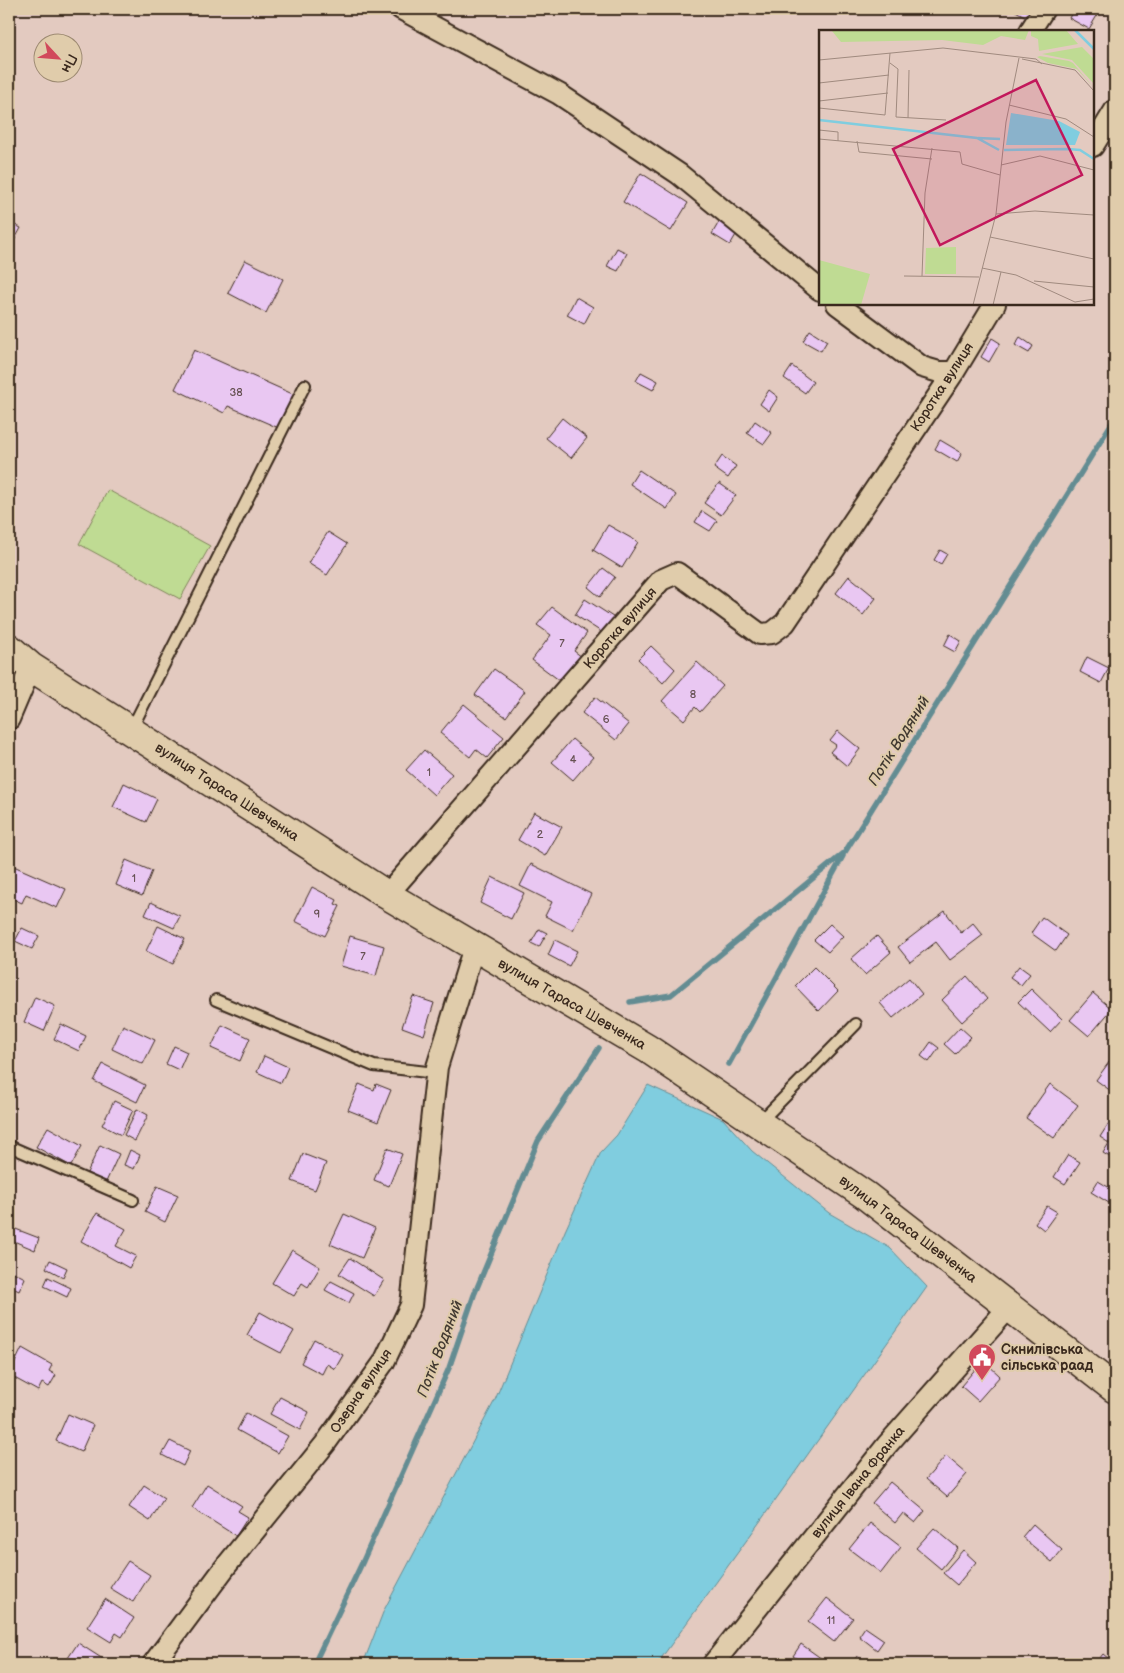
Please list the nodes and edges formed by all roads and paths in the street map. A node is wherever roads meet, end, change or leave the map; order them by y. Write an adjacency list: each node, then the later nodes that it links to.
1 (402, 9): 6 (street)
2 (1044, 9): 3 (street)
3 (1031, 30)
4 (1115, 110): 5 (street)
5 (1094, 144)
6 (819, 289)
7 (995, 305): 9 (street, Коротка вулиця)
8 (849, 308): 9 (street)
9 (954, 372): 15 (street, Коротка вулиця)
10 (304, 385): 14 (lane)
11 (9, 648): 12 (street, вулиця Тараса Шевченка)
12 (31, 667): 13 (street); 14 (street, вулиця Тараса Шевченка)
13 (9, 719)
14 (130, 731): 15 (street, вулиця Тараса Шевченка)
15 (387, 895): 16 (street, вулиця Тараса Шевченка)
16 (474, 947): 19 (street, Озерна вулиця); 20 (street, вулиця Тараса Шевченка)
17 (216, 1000): 19 (lane)
18 (856, 1024): 20 (lane)
19 (436, 1073): 25 (street, Озерна вулиця)
20 (759, 1123): 23 (street, вулиця Тараса Шевченка)
21 (9, 1146): 22 (lane)
22 (133, 1200)
23 (1010, 1306): 24 (street, вулиця Тараса Шевченка); 26 (street, вулиця Івана Франка)
24 (1115, 1389)
25 (153, 1664)
26 (713, 1664)

